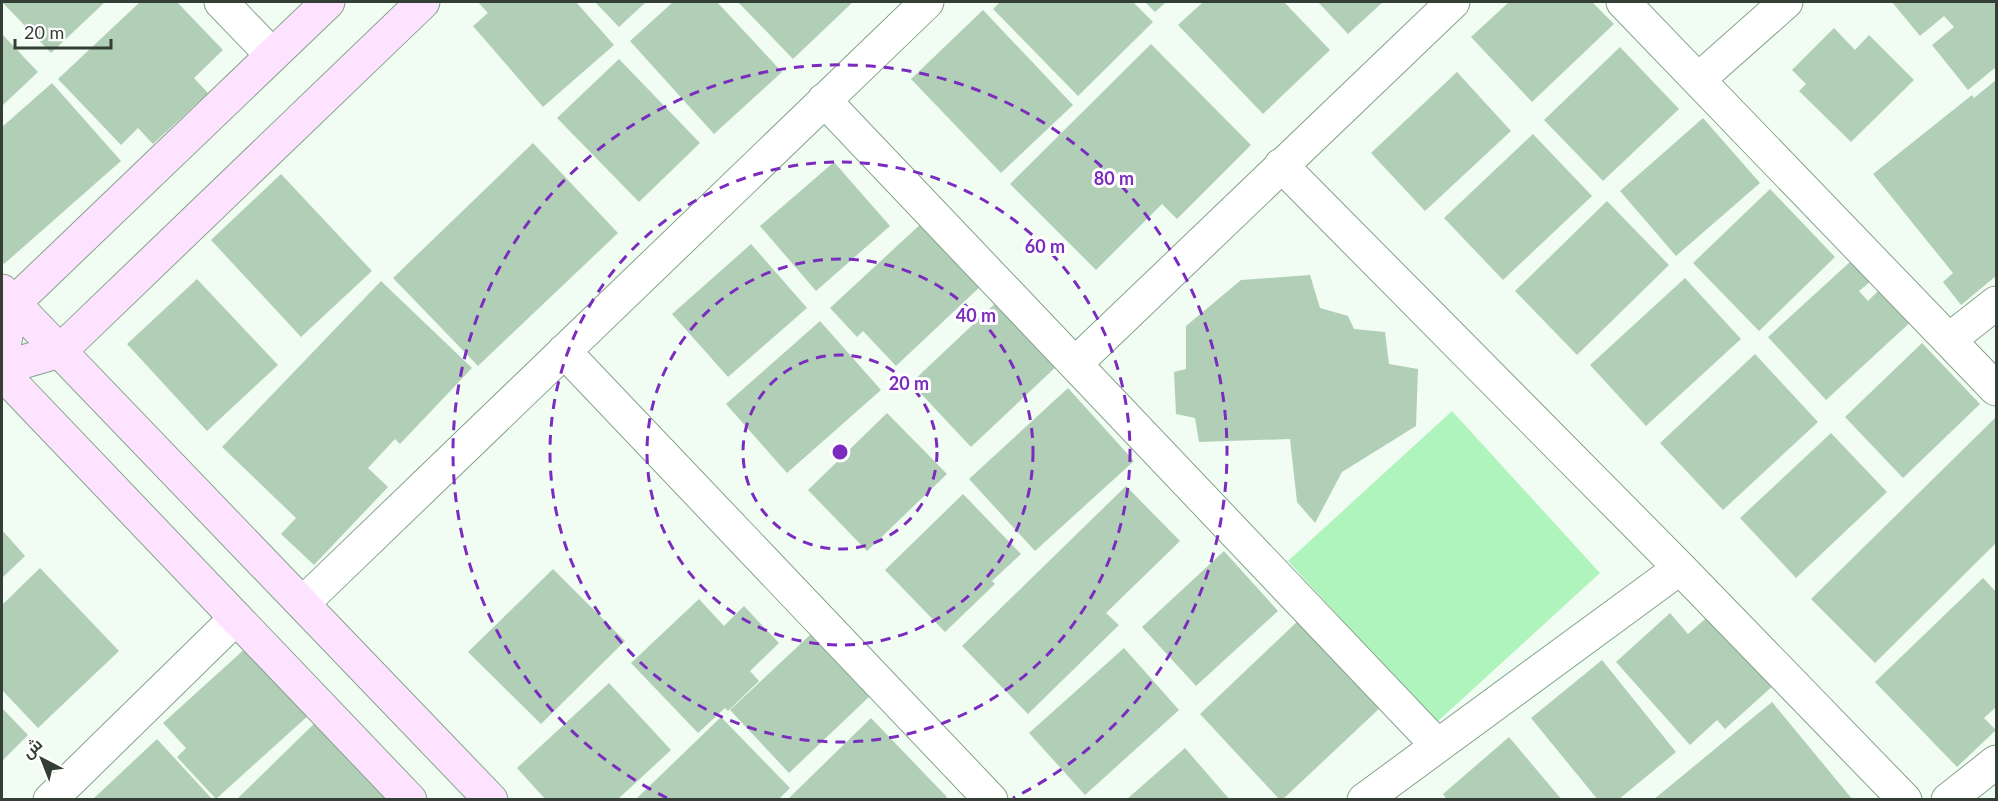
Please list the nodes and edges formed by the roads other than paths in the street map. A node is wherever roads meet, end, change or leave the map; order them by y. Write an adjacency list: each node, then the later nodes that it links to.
1 (221, 2): 8 (street)
2 (328, 2): 8 (street)
3 (423, 2): 15 (street)
4 (927, 2): 10 (street)
5 (1453, 2): 11 (street)
6 (1623, 2): 9 (street)
7 (1786, 2): 9 (street)
8 (272, 55): 12 (street)
9 (1698, 80): 14 (street)
10 (824, 100): 16 (street); 18 (street)
11 (1281, 165): 18 (street); 22 (street)
12 (7, 297): 15 (street); 17 (street)
13 (1996, 303): 14 (street)
14 (1949, 340): 21 (street)
15 (60, 351): 19 (street); 23 (street)
16 (564, 351): 23 (street); 30 (street)
17 (2, 354)
18 (1076, 363): 25 (street)
19 (2, 368)
20 (2, 373): 24 (street)
21 (1996, 389)
22 (1680, 568): 25 (street); 32 (street)
23 (303, 603): 29 (street)
24 (236, 618): 27 (street); 28 (street)
25 (1437, 745): 31 (street)
26 (1996, 762): 33 (street)
27 (50, 800)
28 (410, 800)
29 (491, 800)
30 (991, 800)
31 (1364, 800)
32 (1905, 800)
33 (1948, 800)

